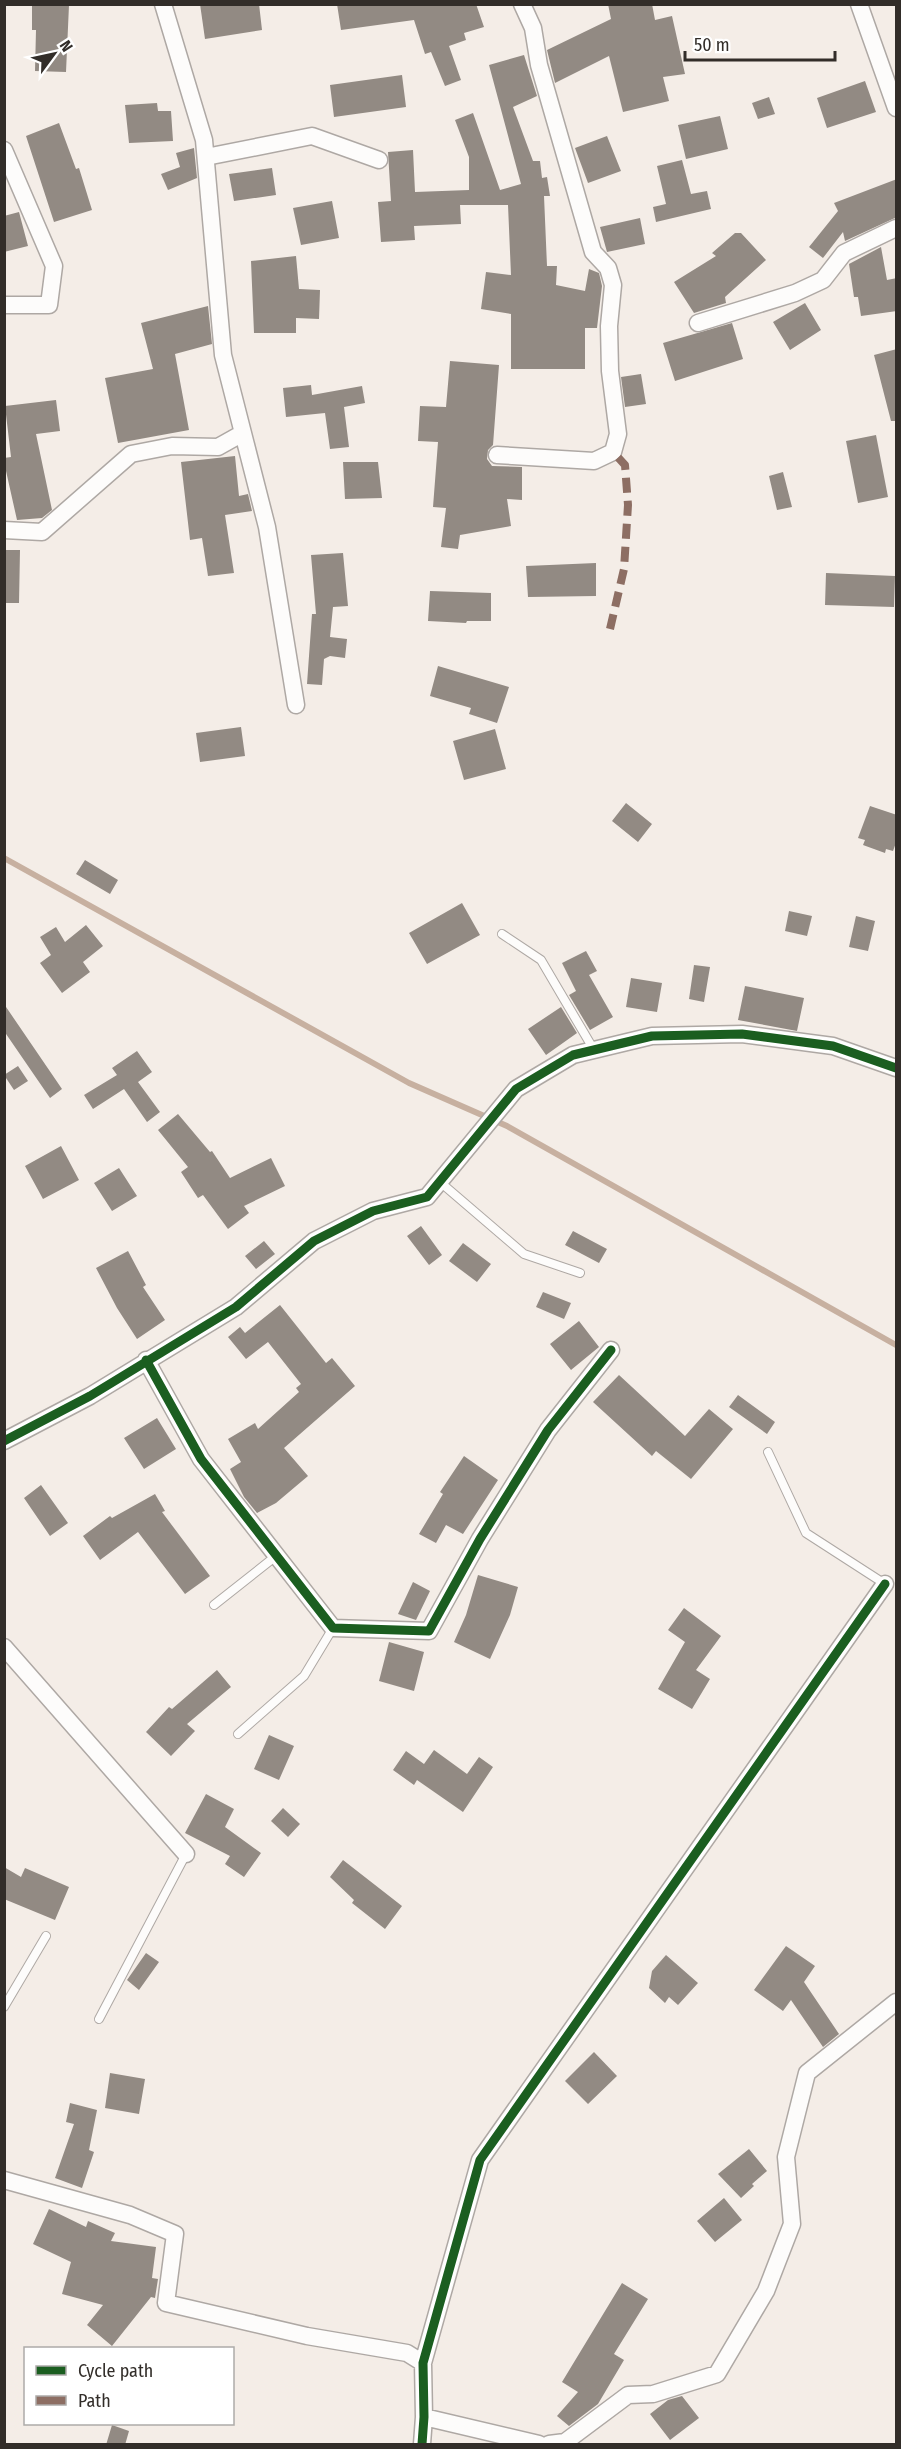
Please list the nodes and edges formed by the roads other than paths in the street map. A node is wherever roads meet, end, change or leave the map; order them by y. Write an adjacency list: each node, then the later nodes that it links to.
1 (163, 4): 6 (street)
2 (522, 4): 12 (street)
3 (859, 4): 4 (street)
4 (897, 108)
5 (4, 150): 9 (street)
6 (206, 157): 7 (street); 11 (street)
7 (379, 160)
8 (897, 228): 10 (street)
9 (4, 304)
10 (698, 323)
11 (243, 433): 13 (street); 14 (street)
12 (497, 455)
13 (4, 530)
14 (296, 705)
15 (502, 934): 16 (lane)
16 (594, 1050): 17 (street); 18 (street)
17 (897, 1068)
18 (440, 1182): 19 (lane); 21 (street)
19 (580, 1274)
20 (611, 1350): 27 (street)
21 (146, 1360): 22 (street); 24 (street)
22 (4, 1441)
23 (768, 1452): 25 (lane)
24 (276, 1556): 26 (lane); 27 (street)
25 (885, 1584): 36 (street)
26 (214, 1605)
27 (333, 1628): 29 (lane)
28 (4, 1647): 30 (street)
29 (238, 1734)
30 (186, 1854): 34 (lane)
31 (46, 1936): 33 (lane)
32 (897, 2002): 40 (street)
33 (4, 2007)
34 (99, 2019)
35 (4, 2180): 36 (street)
36 (423, 2363): 37 (street)
37 (424, 2417): 38 (street); 39 (street)
38 (422, 2445)
39 (539, 2445)
40 (549, 2445)

